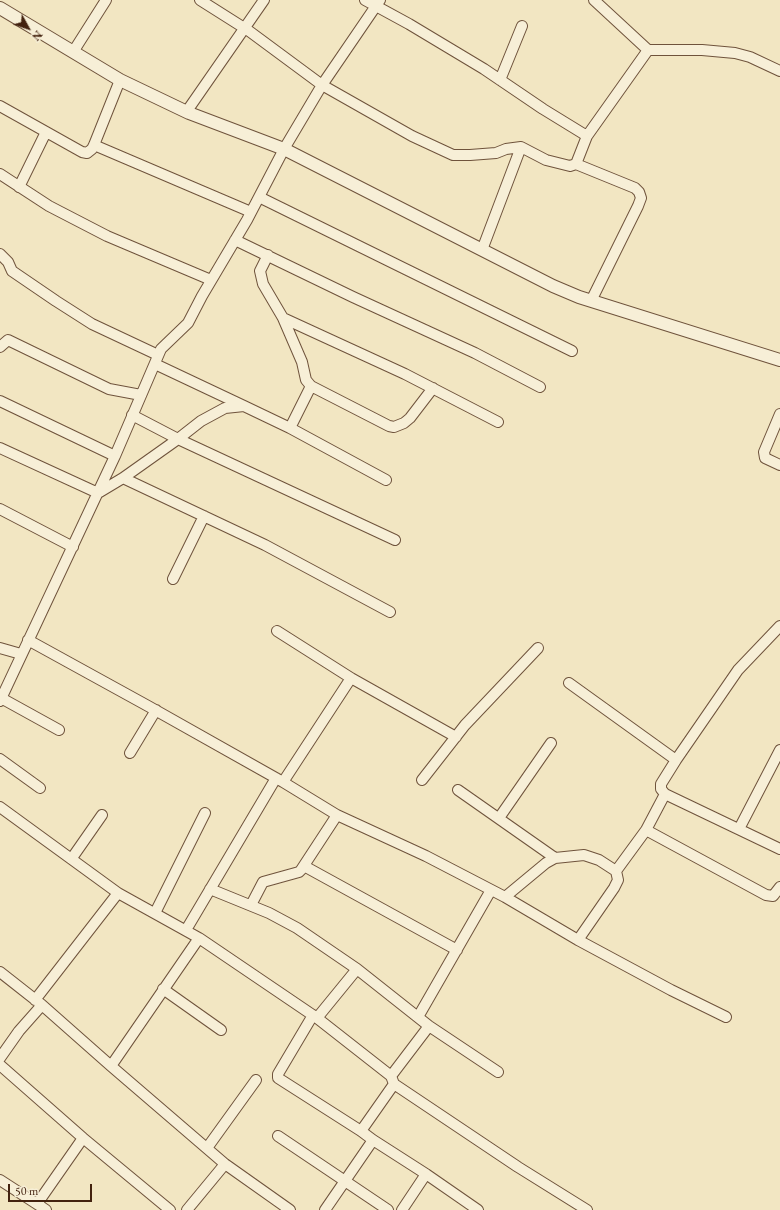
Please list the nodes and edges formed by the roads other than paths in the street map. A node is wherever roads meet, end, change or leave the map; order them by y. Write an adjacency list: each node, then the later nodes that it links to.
1 (106, 0): 11 (street)
2 (200, 0): 9 (street)
3 (264, 0): 9 (street)
4 (365, 0): 6 (street)
5 (594, 0): 10 (street)
6 (378, 3): 14 (street); 15 (street)
7 (0, 8): 11 (street)
8 (522, 26): 14 (street)
9 (244, 28): 15 (street); 17 (street)
10 (648, 50): 12 (street); 19 (street)
11 (73, 52): 13 (street)
12 (780, 71)
13 (120, 80): 17 (street); 20 (street)
14 (500, 80): 19 (street)
15 (322, 85): 21 (street); 22 (street)
16 (0, 106): 18 (street)
17 (187, 112): 22 (street)
18 (46, 132): 20 (street); 25 (street)
19 (587, 136): 23 (street)
20 (94, 145): 27 (street)
21 (521, 147): 23 (street); 29 (street)
22 (284, 149): 26 (street); 29 (street)
23 (576, 164): 33 (street)
24 (0, 174): 25 (street)
25 (19, 187): 32 (street)
26 (259, 197): 27 (street); 37 (street)
27 (252, 212): 28 (street)
28 (236, 240): 31 (street); 32 (street)
29 (482, 250): 33 (street)
30 (0, 254): 38 (street)
31 (268, 255): 34 (street); 41 (street)
32 (211, 280): 38 (street)
33 (592, 301): 39 (street)
34 (283, 318): 40 (street); 42 (street)
35 (4, 338): 36 (street); 43 (street)
36 (0, 346)
37 (572, 351)
38 (156, 360): 43 (street); 45 (street)
39 (780, 360)
40 (311, 386): 42 (street); 49 (street)
41 (540, 387)
42 (433, 388): 48 (street)
43 (141, 395): 47 (street)
44 (0, 401): 52 (street)
45 (244, 406): 49 (street); 50 (street)
46 (780, 414): 53 (street)
47 (132, 415): 50 (street); 52 (street)
48 (498, 422)
49 (290, 428): 55 (street)
50 (178, 439): 54 (street); 59 (street)
51 (0, 448): 56 (street)
52 (114, 456): 56 (street)
53 (780, 465)
54 (122, 478): 56 (street); 58 (street)
55 (386, 480)
56 (98, 493): 60 (street)
57 (0, 509): 60 (street)
58 (204, 516): 61 (street); 62 (street)
59 (395, 540)
60 (73, 547): 65 (street)
61 (173, 579)
62 (390, 612)
63 (780, 626): 79 (street)
64 (277, 631): 69 (street)
65 (28, 640): 68 (street); 72 (street)
66 (0, 648): 68 (street)
67 (538, 648): 74 (street)
68 (21, 654): 71 (street)
69 (351, 678): 74 (street); 80 (street)
70 (569, 683): 79 (street)
71 (1, 699): 73 (street)
72 (156, 710): 77 (street); 80 (street)
73 (60, 730)
74 (456, 737): 81 (street)
75 (551, 743): 89 (street)
76 (780, 750): 90 (street)
77 (130, 753)
78 (0, 759): 82 (street)
79 (676, 760): 84 (street)
80 (279, 780): 88 (street); 98 (street)
81 (422, 780)
82 (40, 788)
83 (458, 790): 89 (street)
84 (665, 794): 90 (street); 91 (street)
85 (0, 807): 93 (street)
86 (205, 813): 103 (street)
87 (102, 815): 93 (street)
88 (337, 815): 95 (street); 99 (street)
89 (499, 818): 94 (street)
90 (739, 829): 92 (street)
91 (646, 830): 96 (street); 97 (street)
92 (780, 849)
93 (72, 858): 100 (street)
94 (555, 858): 96 (street); 101 (street)
95 (304, 866): 102 (street); 107 (street)
96 (616, 871): 106 (street)
97 (780, 888)
98 (210, 889): 102 (street); 104 (street)
99 (491, 890): 101 (street); 107 (street)
100 (118, 892): 103 (street); 111 (street)
101 (505, 897): 106 (street)
102 (251, 906): 108 (street)
103 (155, 913): 104 (street)
104 (186, 930): 105 (street)
105 (199, 938): 110 (street); 112 (street)
106 (578, 940): 114 (street)
107 (457, 950): 113 (street)
108 (357, 969): 112 (street); 113 (street)
109 (0, 972): 111 (street)
110 (163, 989): 116 (street); 119 (street)
111 (38, 1003): 117 (street); 119 (street)
112 (315, 1017): 122 (street); 123 (street)
113 (418, 1017): 115 (street)
114 (726, 1017)
115 (429, 1026): 120 (street); 122 (street)
116 (221, 1030)
117 (0, 1058)
118 (0, 1065): 125 (street)
119 (111, 1066): 127 (street)
120 (498, 1072)
121 (256, 1080): 127 (street)
122 (393, 1080): 123 (street); 141 (street)
123 (361, 1131): 126 (street)
124 (278, 1136): 131 (street)
125 (83, 1138): 132 (street); 134 (street)
126 (373, 1140): 129 (street); 131 (street)
127 (206, 1148): 128 (street)
128 (225, 1164): 135 (street); 136 (street)
129 (426, 1174): 139 (street); 140 (street)
130 (0, 1180): 132 (street)
131 (345, 1181): 137 (street); 138 (street)
132 (37, 1204): 133 (street)
133 (46, 1210)
134 (170, 1210)
135 (187, 1210)
136 (290, 1210)
137 (325, 1210)
138 (388, 1210)
139 (402, 1210)
140 (478, 1210)
141 (587, 1210)

